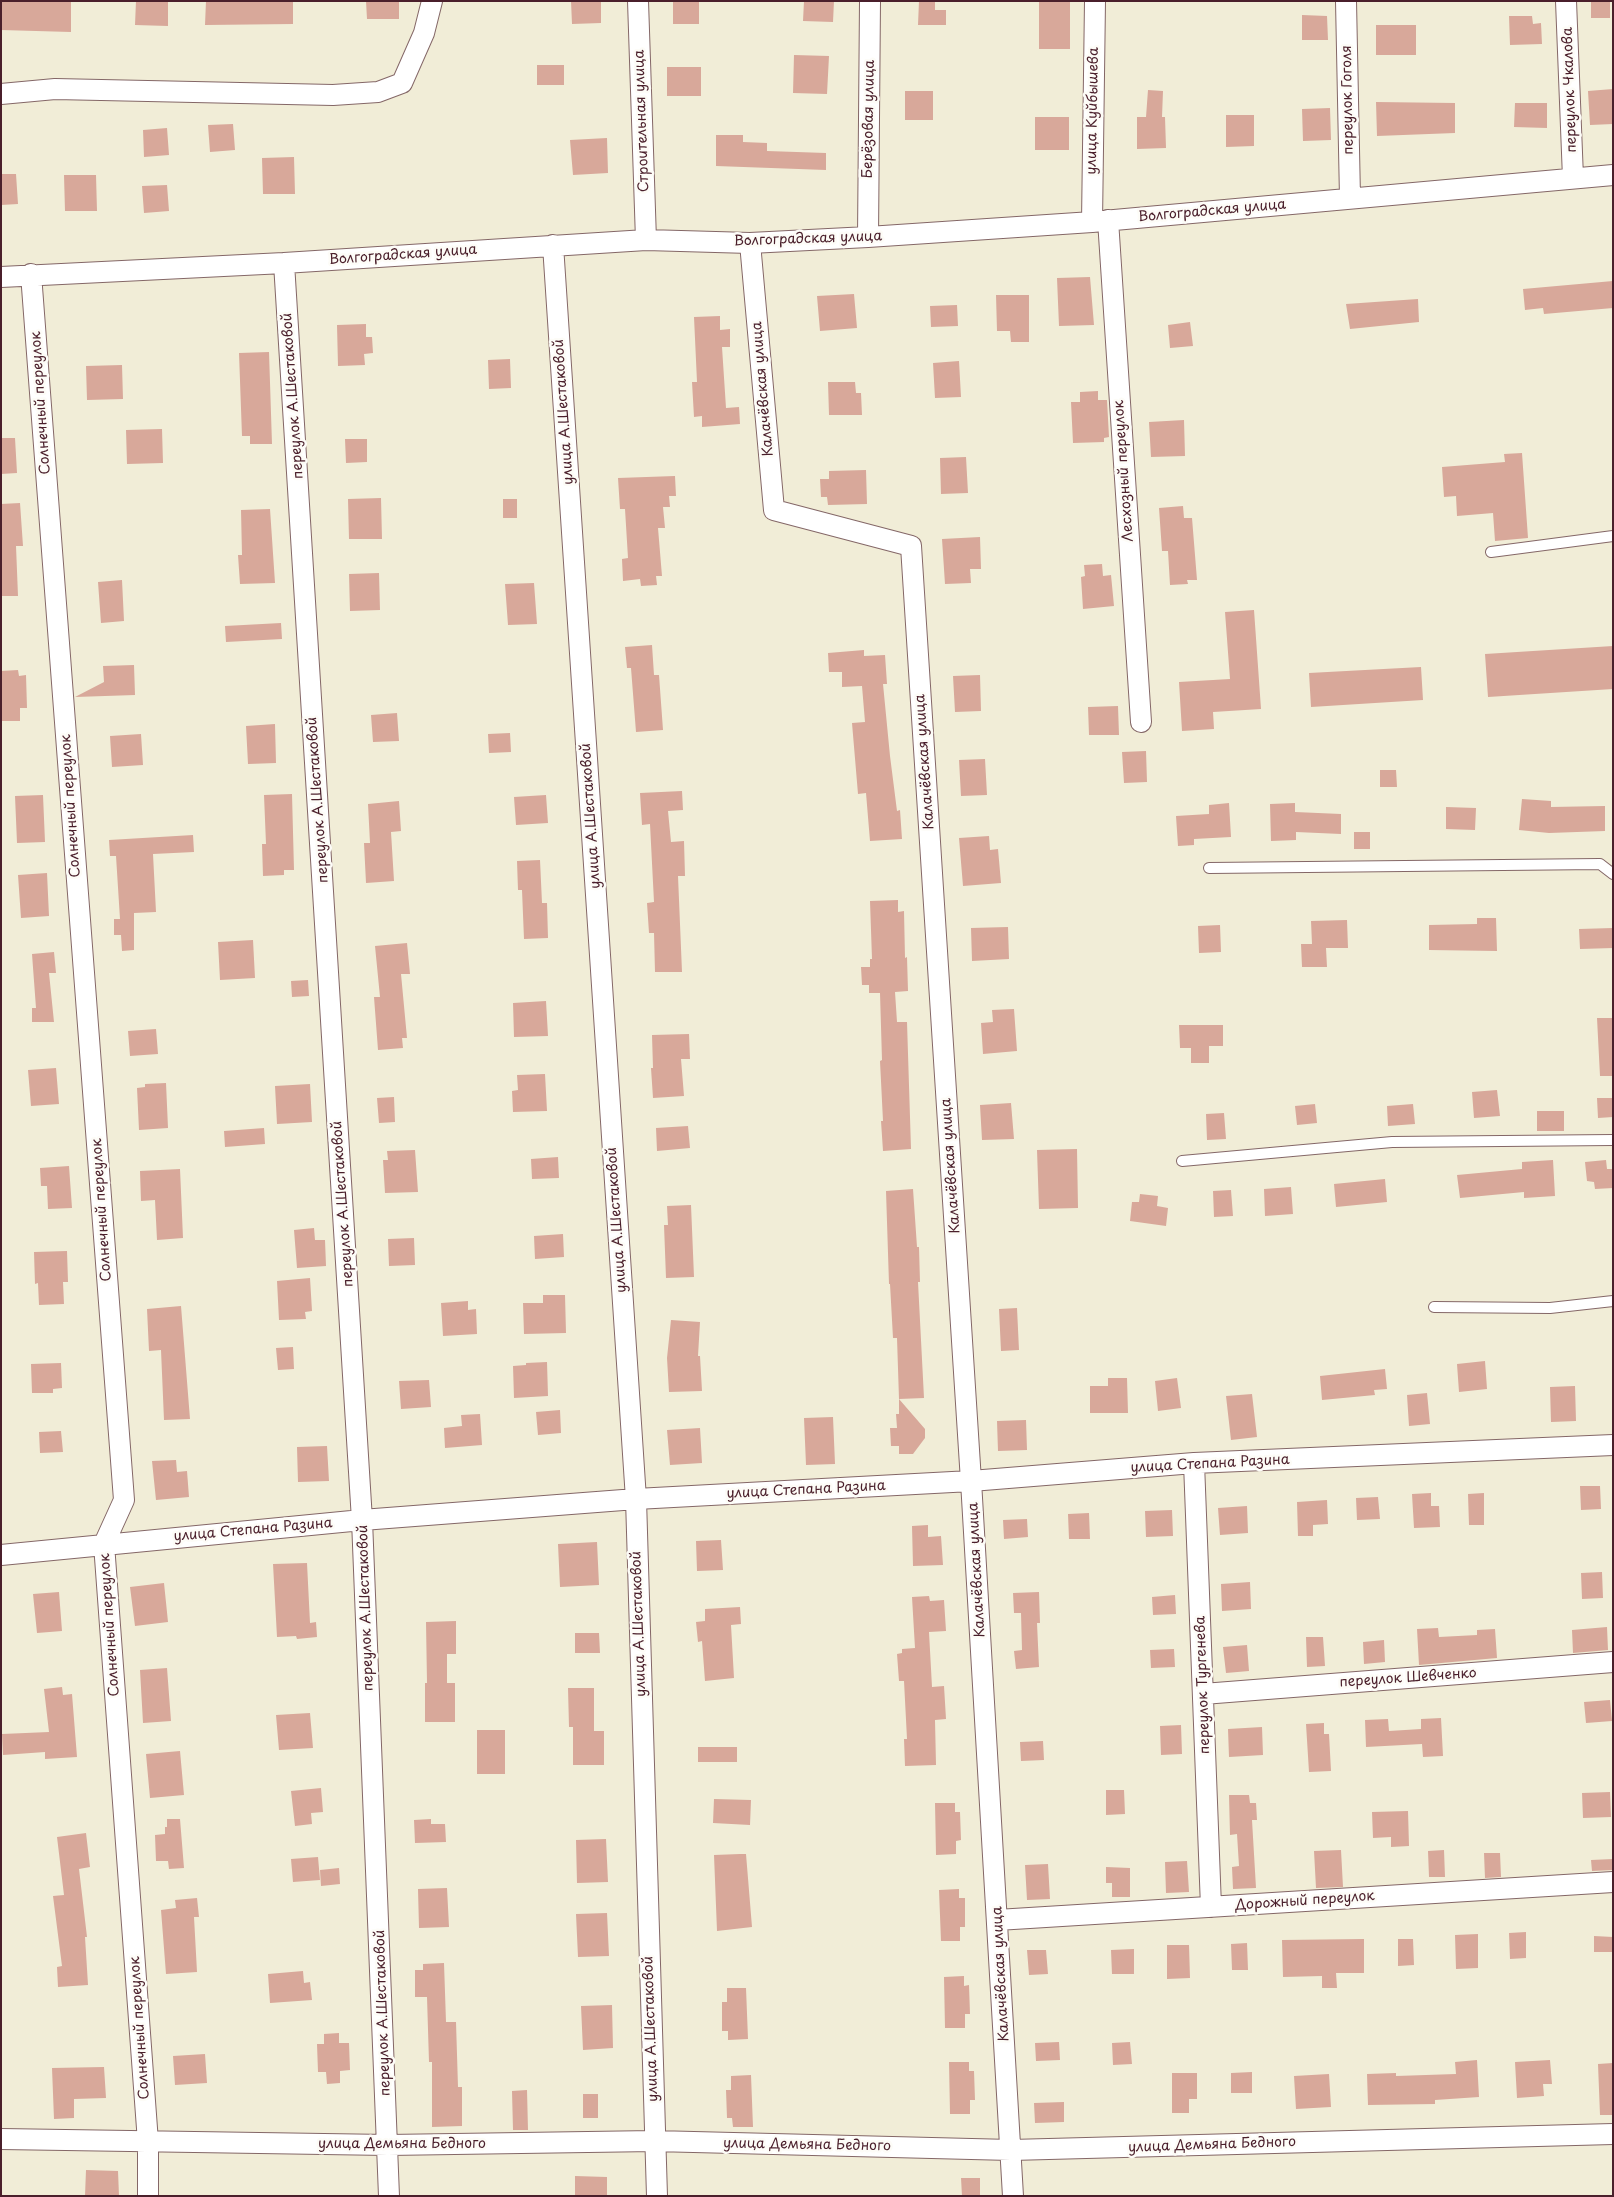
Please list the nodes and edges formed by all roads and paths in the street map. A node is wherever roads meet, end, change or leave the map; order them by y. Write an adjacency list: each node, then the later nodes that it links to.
1 (432, 1): 7 (street)
2 (638, 1): 13 (street, Строительная улица)
3 (870, 1): 12 (street, Берёзовая улица)
4 (1095, 1): 11 (street, улица Куйбышева)
5 (1346, 1): 10 (street, переулок Гоголя)
6 (1566, 1): 9 (street, переулок Чкалова)
7 (1, 94)
8 (1613, 175): 9 (street, Волгоградская улица)
9 (1573, 178): 10 (street, Волгоградская улица)
10 (1350, 198): 11 (street, Волгоградская улица)
11 (1100, 221): 12 (street, Волгоградская улица); 21 (street, Лесхозный переулок)
12 (868, 237): 14 (street, Волгоградская улица)
13 (646, 240): 14 (street, Волгоградская улица); 15 (street, Волгоградская улица)
14 (750, 243): 30 (street, Калачёвская улица)
15 (553, 245): 16 (street, Волгоградская улица); 31 (street, улица А.Шестаковой)
16 (284, 263): 17 (street, Волгоградская улица); 32 (street, переулок А.Шестаковой)
17 (31, 274): 18 (street, Волгоградская улица); 33 (street, Солнечный переулок)
18 (1, 277)
19 (1613, 536): 20 (lane)
20 (1491, 552)
21 (1140, 722)
22 (1209, 868): 23 (lane)
23 (1613, 874)
24 (1613, 1140): 25 (lane)
25 (1182, 1161)
26 (1613, 1301): 27 (lane)
27 (1434, 1306)
28 (1613, 1445): 29 (street, улица Степана Разина)
29 (1194, 1464): 30 (street, улица Степана Разина); 36 (street, переулок Тургенева)
30 (971, 1481): 31 (street, улица Степана Разина); 39 (street, Калачёвская улица)
31 (636, 1499): 32 (street, улица Степана Разина); 42 (street, улица А.Шестаковой)
32 (362, 1520): 33 (street, улица Степана Разина); 44 (street, переулок А.Шестаковой)
33 (104, 1544): 34 (street, улица Степана Разина); 43 (street, Солнечный переулок)
34 (1, 1555)
35 (1613, 1662): 36 (street, переулок Шевченко)
36 (1203, 1694): 38 (street, переулок Тургенева)
37 (1613, 1882): 38 (street, Дорожный переулок)
38 (1211, 1907): 39 (street, Дорожный переулок)
39 (997, 1920): 45 (street, Калачёвская улица)
40 (1613, 2134): 45 (street, улица Демьяна Бедного)
41 (1, 2139): 43 (street, улица Демьяна Бедного)
42 (654, 2141): 44 (street, улица Демьяна Бедного); 45 (street, улица Демьяна Бедного); 48 (street, улица А.Шестаковой)
43 (148, 2142): 44 (street, улица Демьяна Бедного); 46 (street, Солнечный переулок)
44 (388, 2145): 47 (street, переулок А.Шестаковой)
45 (1011, 2150): 49 (street, Калачёвская улица)
46 (148, 2196)
47 (389, 2196)
48 (657, 2196)
49 (1013, 2196)

